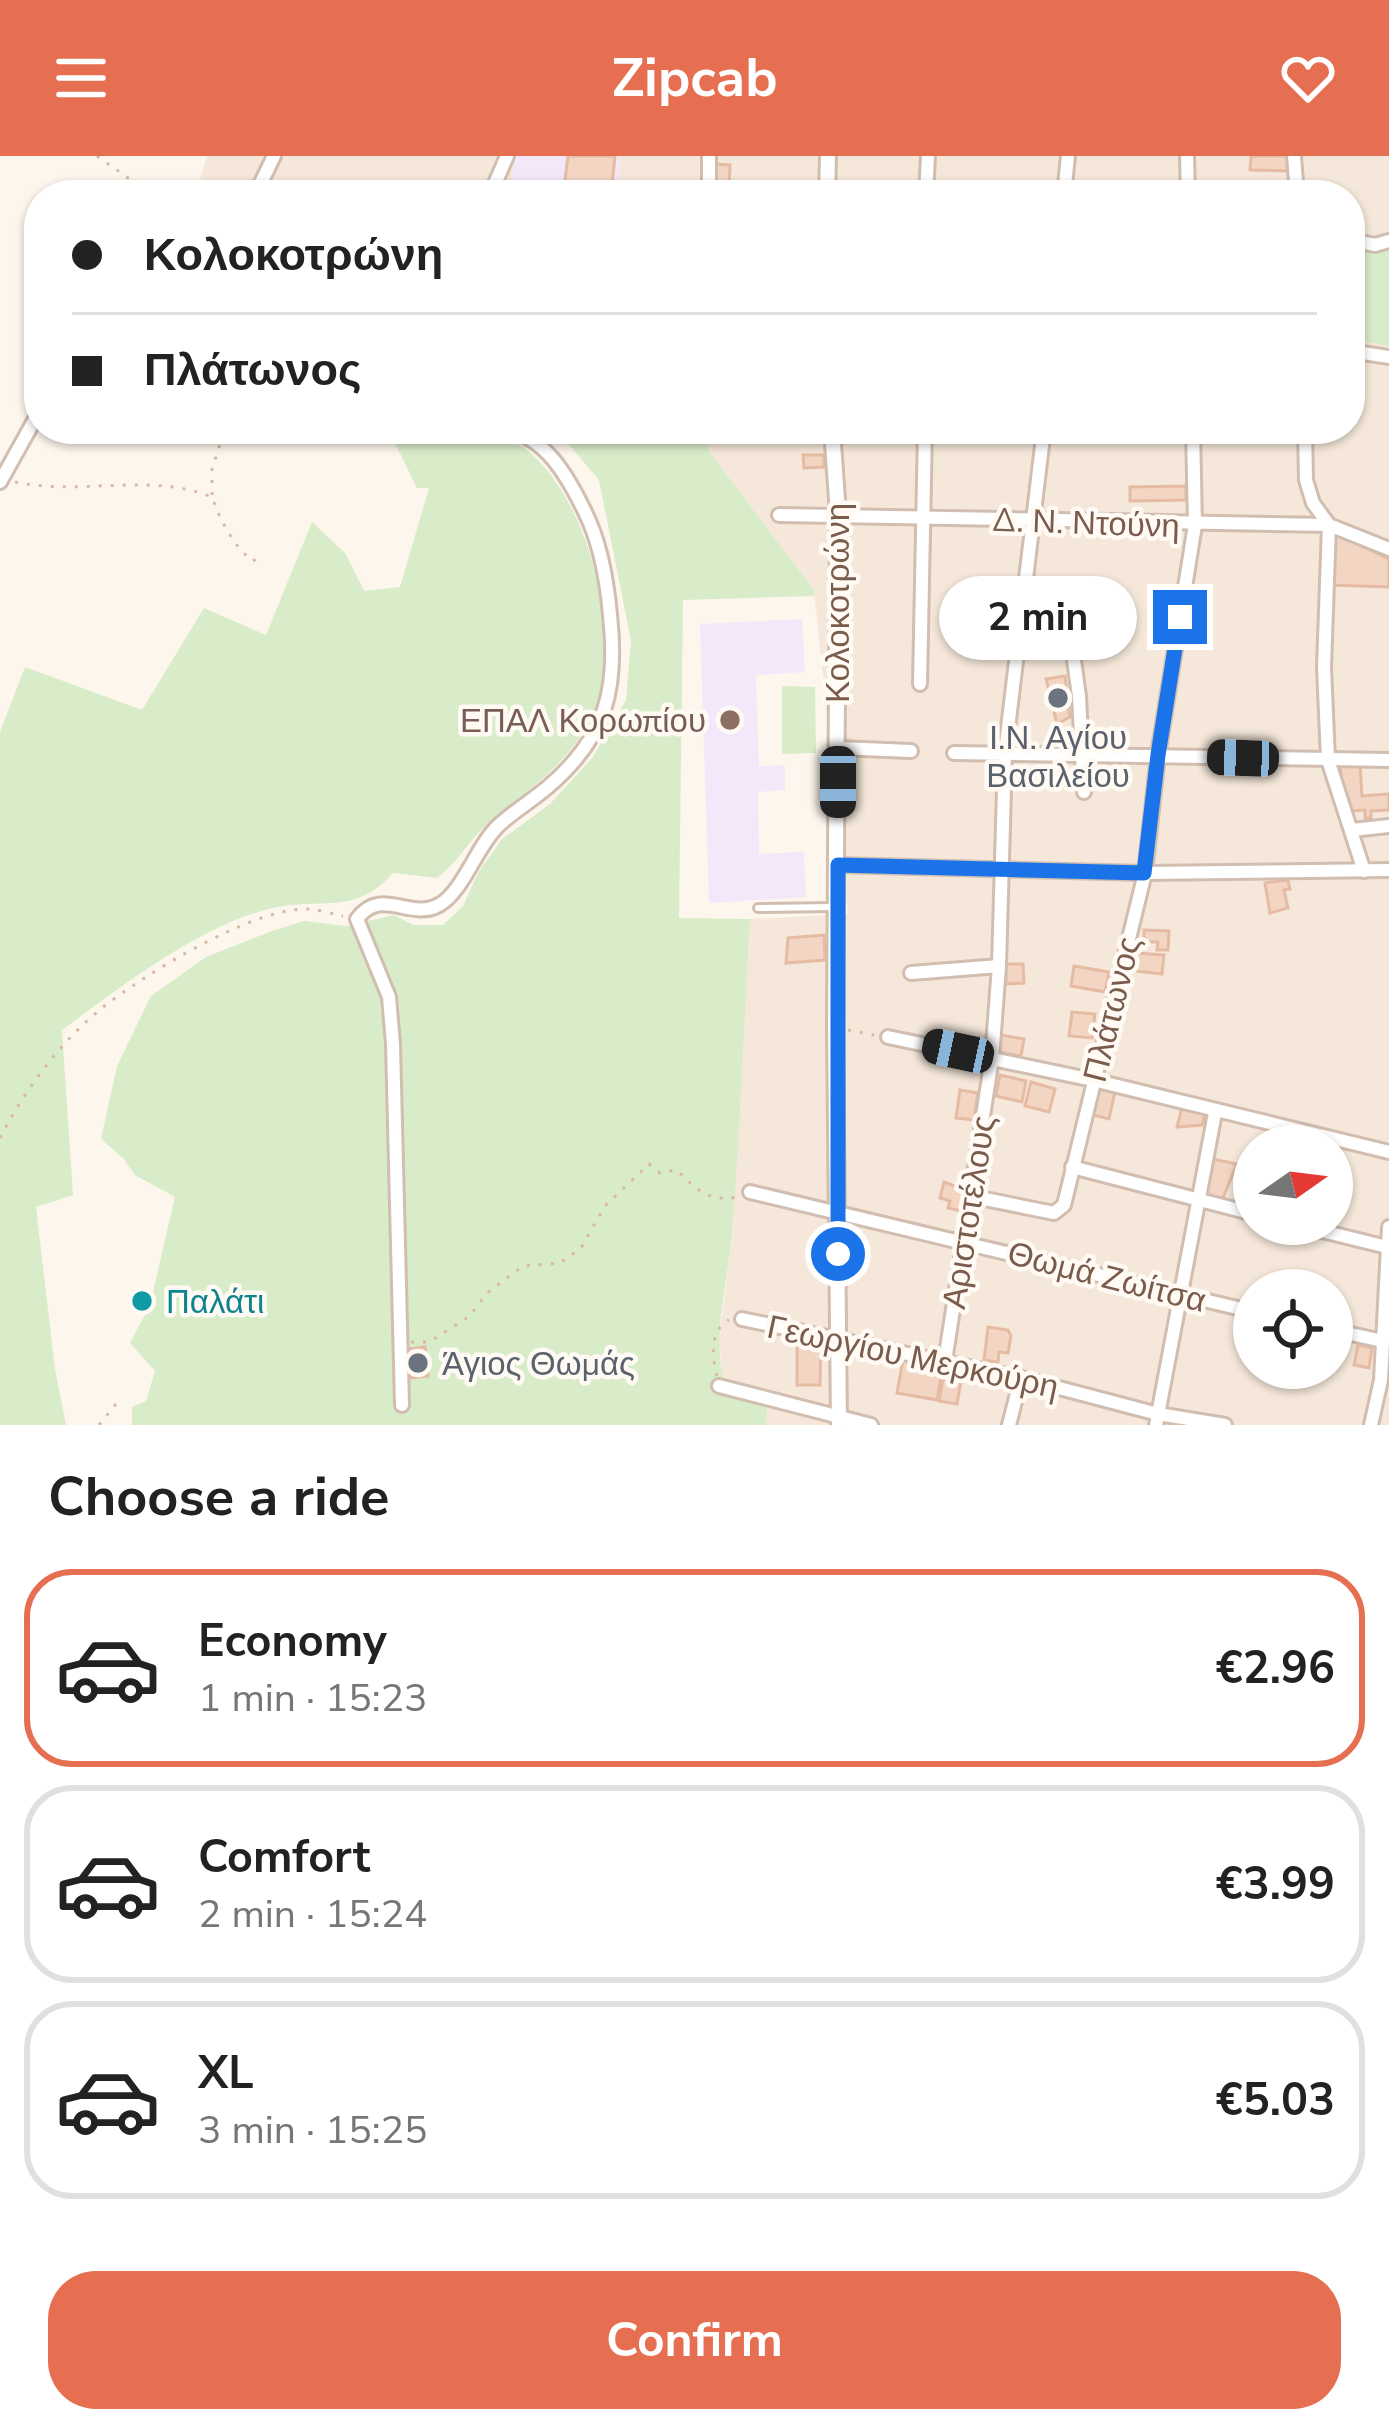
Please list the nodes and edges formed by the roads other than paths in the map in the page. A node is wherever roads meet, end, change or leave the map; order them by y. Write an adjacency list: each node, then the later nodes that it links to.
1 (24, 439): 8 (street)
2 (536, 444): 63 (street)
3 (833, 444): 9 (street, Κολοκοτρώνη)
4 (925, 444): 11 (street)
5 (1042, 444): 12 (street, Αριστοτέλους)
6 (1193, 444): 13 (street, Πλάτωνος)
7 (1305, 444): 14 (street)
8 (1, 480)
9 (838, 514): 10 (street, Δ. Ν. Ντούνη); 11 (street, Δ. Ν. Ντούνη); 18 (street, Κολοκοτρώνη)
10 (778, 515)
11 (923, 515): 12 (street, Δ. Ν. Ντούνη); 17 (street)
12 (1034, 520): 13 (street, Δ. Ν. Ντούνη); 16 (street, Αριστοτέλους)
13 (1195, 525): 14 (street, Δ. Ν. Ντούνη); 23 (street, Πλάτωνος)
14 (1329, 525): 15 (street, Δ. Ν. Ντούνη); 24 (street)
15 (1389, 549)
16 (1019, 633): 20 (street); 22 (street, Αριστοτέλους)
17 (920, 684)
18 (838, 748): 19 (street); 29 (street, Κολοκοτρώνη)
19 (911, 751)
20 (1081, 752): 22 (street); 23 (street); 26 (street)
21 (954, 753): 22 (street)
22 (1005, 753): 30 (street, Αριστοτέλους)
23 (1158, 755): 24 (street); 33 (street, Πλάτωνος)
24 (1328, 760): 25 (street); 28 (street)
25 (1389, 760)
26 (1084, 792)
27 (1389, 826): 28 (street)
28 (1352, 830): 32 (street)
29 (838, 865): 30 (street); 34 (street, Κολοκοτρώνη)
30 (1000, 866): 33 (street); 36 (street, Αριστοτέλους)
31 (1389, 870): 32 (street)
32 (1364, 871): 33 (street)
33 (1144, 873): 40 (street, Πλάτωνος)
34 (838, 907): 35 (lane); 48 (street, Κολοκοτρώνη)
35 (758, 908)
36 (1000, 966): 37 (street); 39 (street, Αριστοτέλους)
37 (911, 973)
38 (888, 1037): 39 (street)
39 (992, 1058): 40 (street); 45 (street, Αριστοτέλους)
40 (1093, 1081): 41 (street); 43 (street, Πλάτωνος)
41 (1215, 1112): 42 (street); 46 (street)
42 (1389, 1152)
43 (1072, 1167): 45 (street, Πλάτωνος); 46 (street)
44 (750, 1192): 48 (street, Θωμά Ζωίτσα)
45 (970, 1196): 51 (street, Αριστοτέλους)
46 (1197, 1200): 47 (street); 53 (street)
47 (1233, 1209)
48 (837, 1212): 51 (street, Θωμά Ζωίτσα); 57 (street, Κολοκοτρώνη)
49 (1389, 1227): 52 (street)
50 (1353, 1239): 52 (street)
51 (963, 1241): 53 (street, Θωμά Ζωίτσα); 60 (street, Αριστοτέλους)
52 (1387, 1247): 58 (street)
53 (1178, 1295): 54 (street, Θωμά Ζωίτσα); 64 (street)
54 (1233, 1307)
55 (742, 1319): 57 (street, Γεωργίου Μερκούρη)
56 (1353, 1335): 58 (street)
57 (838, 1339): 60 (street, Γεωργίου Μερκούρη); 65 (street, Κολοκοτρώνη)
58 (1383, 1341): 59 (street)
59 (1386, 1357): 69 (street)
60 (945, 1360): 61 (street, Γεωργίου Μερκούρη)
61 (1022, 1378): 64 (street, Γεωργίου Μερκούρη); 67 (street)
62 (719, 1386): 65 (street)
63 (402, 1405)
64 (1157, 1419): 68 (street, Γεωργίου Μερκούρη)
65 (839, 1420): 66 (street)
66 (871, 1425)
67 (1009, 1425)
68 (1225, 1425)
69 (1371, 1425)

